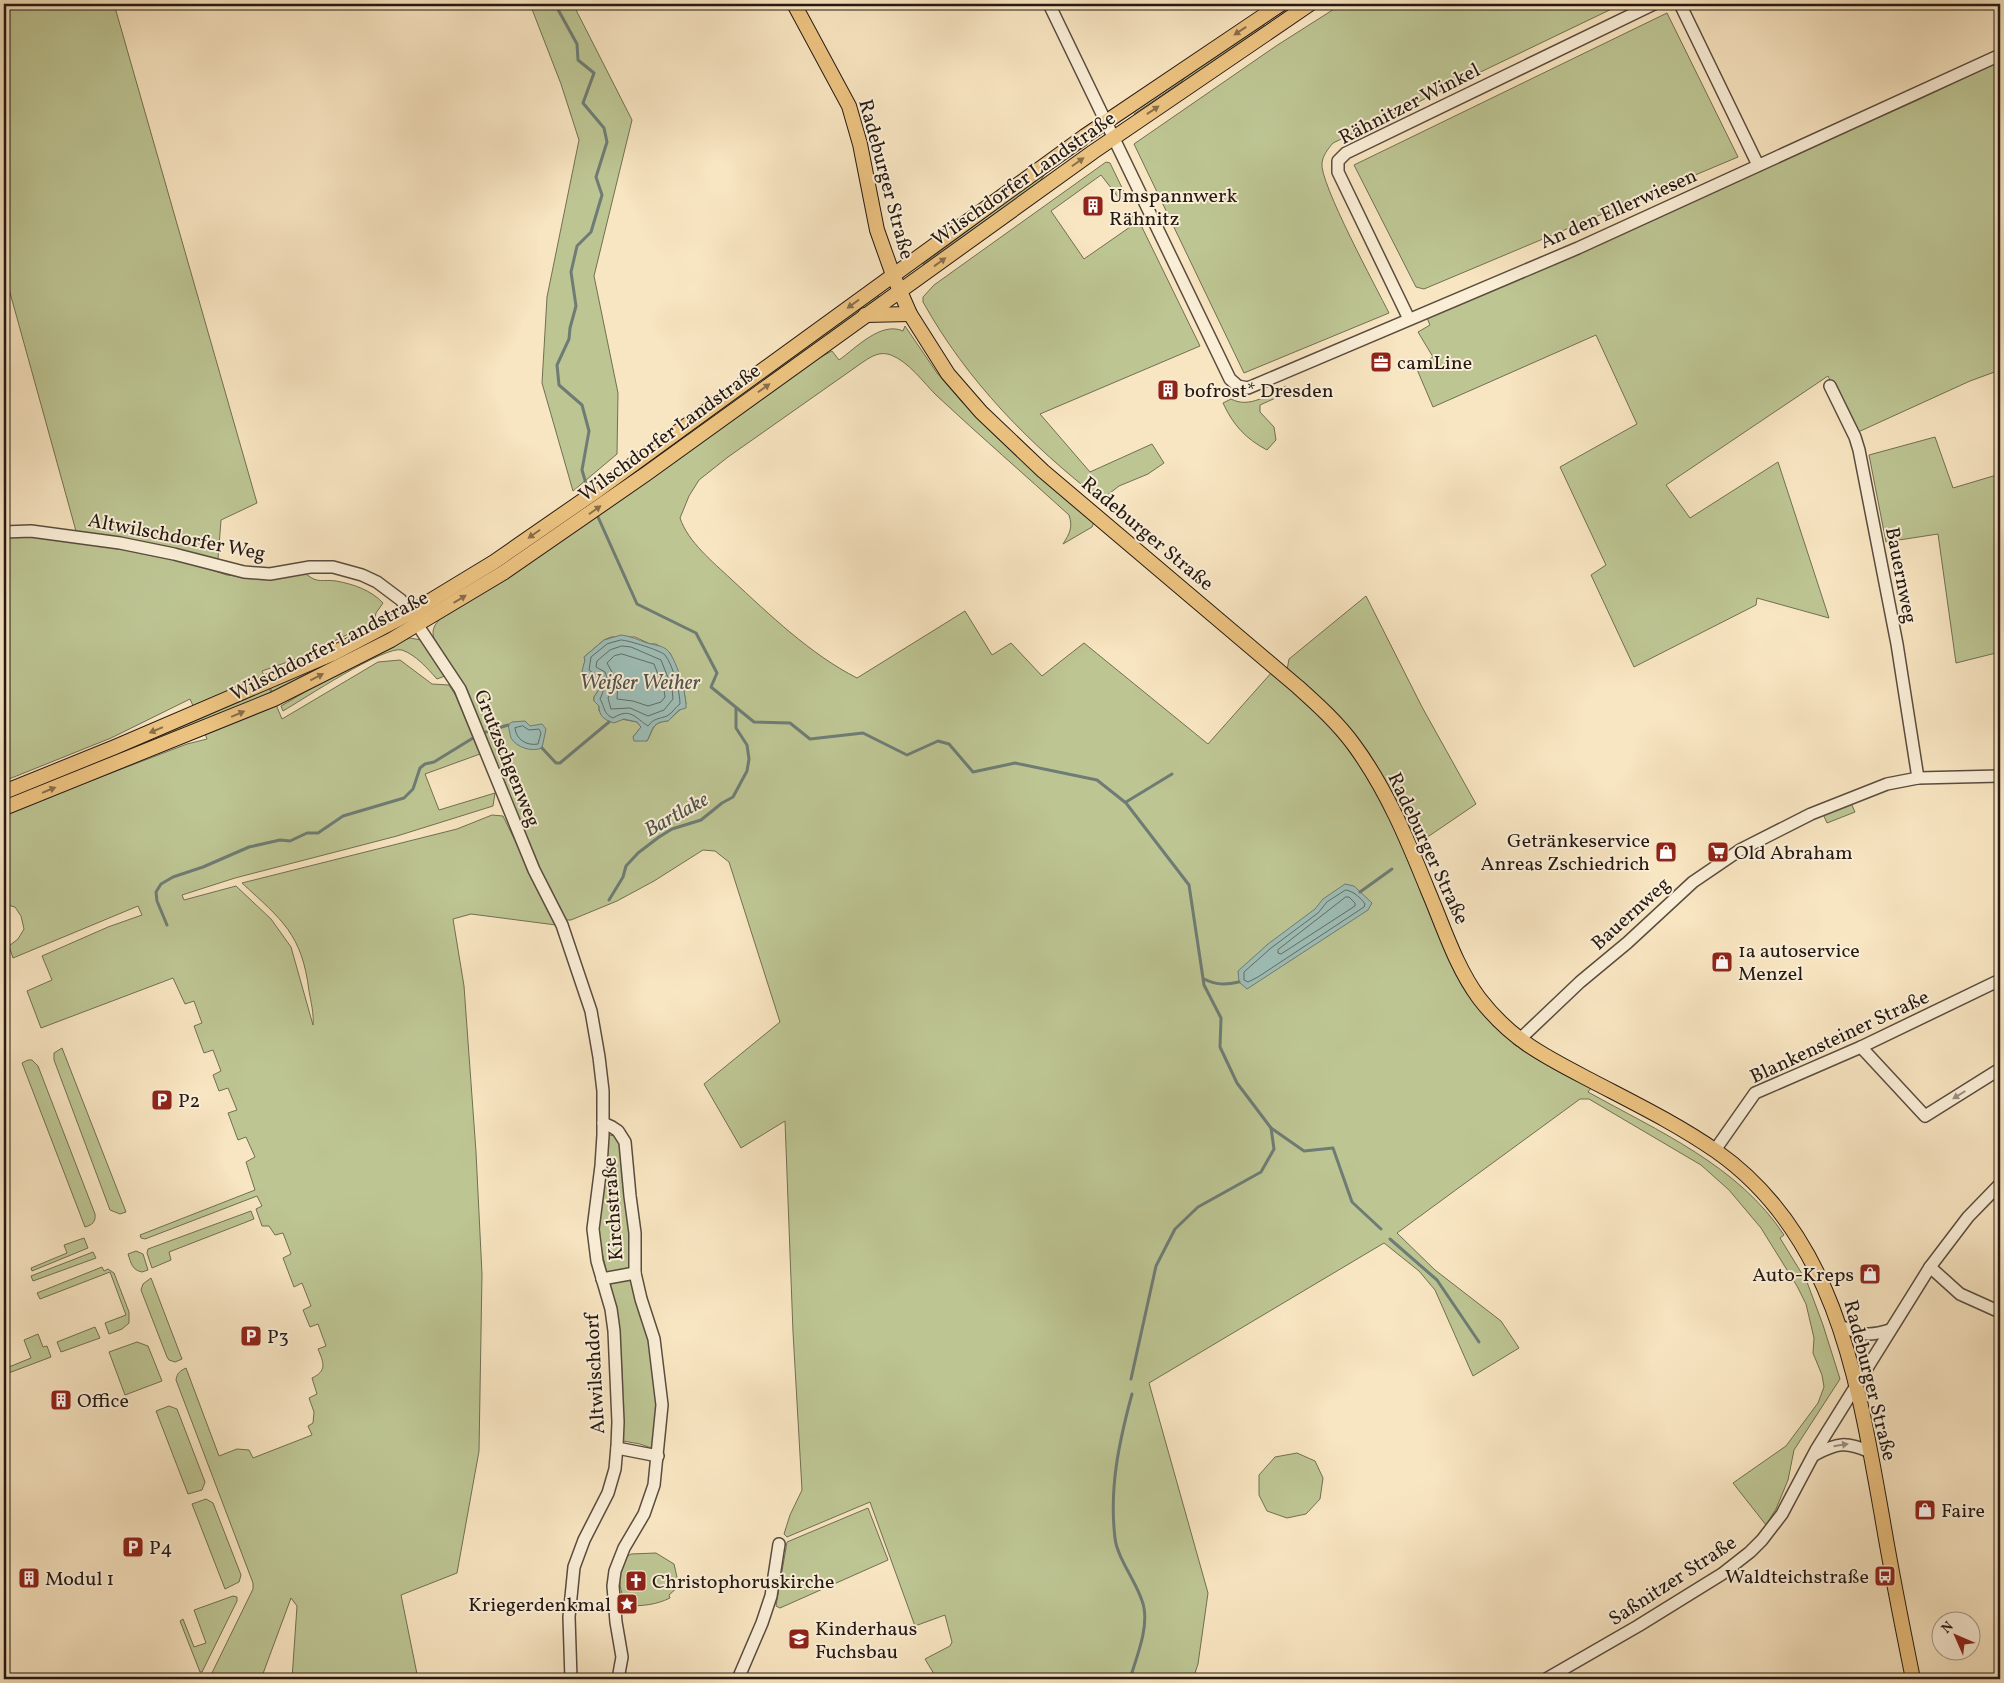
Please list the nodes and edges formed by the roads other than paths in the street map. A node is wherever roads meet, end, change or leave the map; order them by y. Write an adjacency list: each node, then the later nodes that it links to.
1 (794, 4): 11 (main road, Radeburger Straße)
2 (1048, 4): 8 (street)
3 (1281, 4): 8 (main road, Wilschdorfer Landstraße, one-way to 8)
4 (1310, 4): 9 (main road, Wilschdorfer Landstraße, one-way to 4)
5 (1654, 4): 15 (street, Rähnitzer Winkel)
6 (1680, 4): 10 (street)
7 (2000, 55): 10 (street, An den Ellerwiesen)
8 (1105, 121): 9 (street); 11 (main road, Wilschdorfer Landstraße)
9 (1113, 138): 12 (main road, Wilschdorfer Landstraße, one-way to 9); 15 (street, An den Ellerwiesen)
10 (1758, 165): 15 (street, An den Ellerwiesen)
11 (892, 276): 12 (main road, Radeburger Straße); 18 (main road, Wilschdorfer Landstraße, one-way to 18)
12 (900, 290): 13 (main road, Radeburger Straße); 14 (main road, Wilschdorfer Landstraße)
13 (910, 314): 14 (main road); 25 (main road, Radeburger Straße)
14 (866, 315): 18 (main road, Wilschdorfer Landstraße, one-way to 14)
15 (1409, 319)
16 (1830, 386): 20 (street, Bauernweg)
17 (4, 532): 18 (street, Altwilschdorfer Weg)
18 (414, 619): 21 (main road, Wilschdorfer Landstraße, one-way to 21); 22 (main road, Wilschdorfer Landstraße, one-way to 18); 23 (street, Grutzschgenweg)
19 (2000, 776): 20 (street, Bauernweg)
20 (1918, 778): 25 (street, Bauernweg)
21 (4, 792)
22 (4, 808)
23 (558, 917): 28 (street, Altwilschdorf)
24 (2000, 980): 26 (street, Blankensteiner Straße)
25 (1519, 1040): 29 (main road, Radeburger Straße)
26 (1861, 1046): 27 (street, one-way to 26); 29 (street, Blankensteiner Straße)
27 (2000, 1069)
28 (603, 1123): 32 (street, Kirchstraße); 33 (street, Altwilschdorf)
29 (1715, 1150): 35 (main road, Radeburger Straße)
30 (2000, 1184): 31 (street, Saßnitzer Straße)
31 (1930, 1267): 34 (street); 36 (street, Saßnitzer Straße)
32 (635, 1273): 33 (street, Kirchstraße); 40 (street, Kirchstraße)
33 (602, 1279): 38 (street, Altwilschdorf)
34 (2000, 1312)
35 (1840, 1326): 36 (street); 37 (main road, Radeburger Straße)
36 (1890, 1330): 37 (street, Saßnitzer Straße)
37 (1856, 1385): 39 (main road, Radeburger Straße); 41 (street, Saßnitzer Straße)
38 (617, 1448): 40 (street); 43 (street, Altwilschdorf)
39 (1870, 1452): 41 (street, one-way to 39); 47 (main road, Radeburger Straße)
40 (658, 1456): 44 (street, Kirchstraße)
41 (1812, 1456): 46 (street, Saßnitzer Straße)
42 (779, 1544): 45 (street)
43 (571, 1679)
44 (618, 1679)
45 (738, 1679)
46 (1546, 1679)
47 (1913, 1679)

